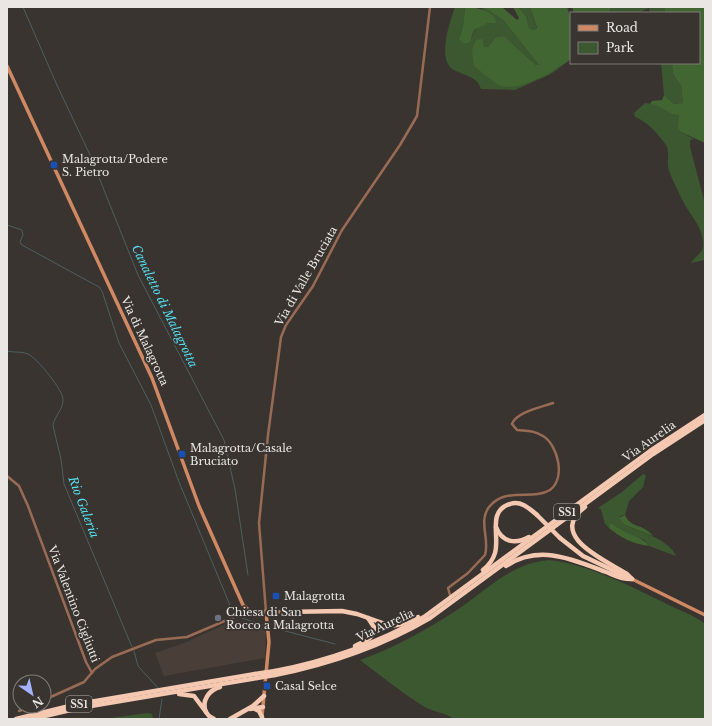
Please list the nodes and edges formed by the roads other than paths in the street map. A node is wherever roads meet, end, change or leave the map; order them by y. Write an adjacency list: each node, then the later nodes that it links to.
1 (430, 7): 14 (street, Via di Valle Bruciata)
2 (7, 66): 13 (main road, Via di Malagrotta)
3 (553, 403): 11 (street)
4 (705, 415): 7 (highway, Via Aurelia / SS1)
5 (705, 420): 6 (highway, Via Aurelia / SS1)
6 (631, 469): 10 (highway); 12 (highway, Via Aurelia / SS1)
7 (618, 474): 9 (highway); 16 (highway, Via Aurelia / SS1)
8 (7, 476): 21 (street, Via Valentino Cigliutti)
9 (495, 523): 10 (highway, bridge); 11 (highway)
10 (632, 579): 12 (highway); 17 (main road)
11 (450, 595): 16 (highway)
12 (442, 610): 22 (highway, Via Aurelia / SS1)
13 (248, 611): 14 (main road); 21 (street, Via Valentino Cigliutti)
14 (266, 612): 15 (main road); 27 (main road)
15 (283, 612): 18 (highway)
16 (431, 612): 19 (highway, Via Aurelia / SS1)
17 (705, 615)
18 (366, 617): 19 (highway); 20 (highway)
19 (424, 617): 20 (highway, Via Aurelia / SS1)
20 (331, 657): 22 (highway, Via Aurelia / SS1)
21 (92, 673): 26 (street)
22 (275, 673): 23 (highway, Via Aurelia / SS1, bridge)
23 (256, 676): 24 (highway, Via Aurelia / SS1); 25 (highway, Via Aurelia / SS1); 30 (highway)
24 (164, 694): 25 (highway, Via Aurelia / SS1); 30 (highway)
25 (144, 695): 31 (highway, Via Aurelia / SS1); 33 (highway, Via Aurelia / SS1)
26 (52, 696)
27 (264, 696): 28 (main road); 29 (highway)
28 (263, 707): 29 (highway); 32 (main road)
29 (252, 708): 32 (highway); 37 (highway)
30 (206, 712): 36 (highway)
31 (45, 716): 34 (highway, Via Aurelia / SS1); 35 (highway)
32 (262, 718)
33 (16, 719)
34 (32, 719)
35 (37, 719)
36 (214, 719)
37 (230, 719)

